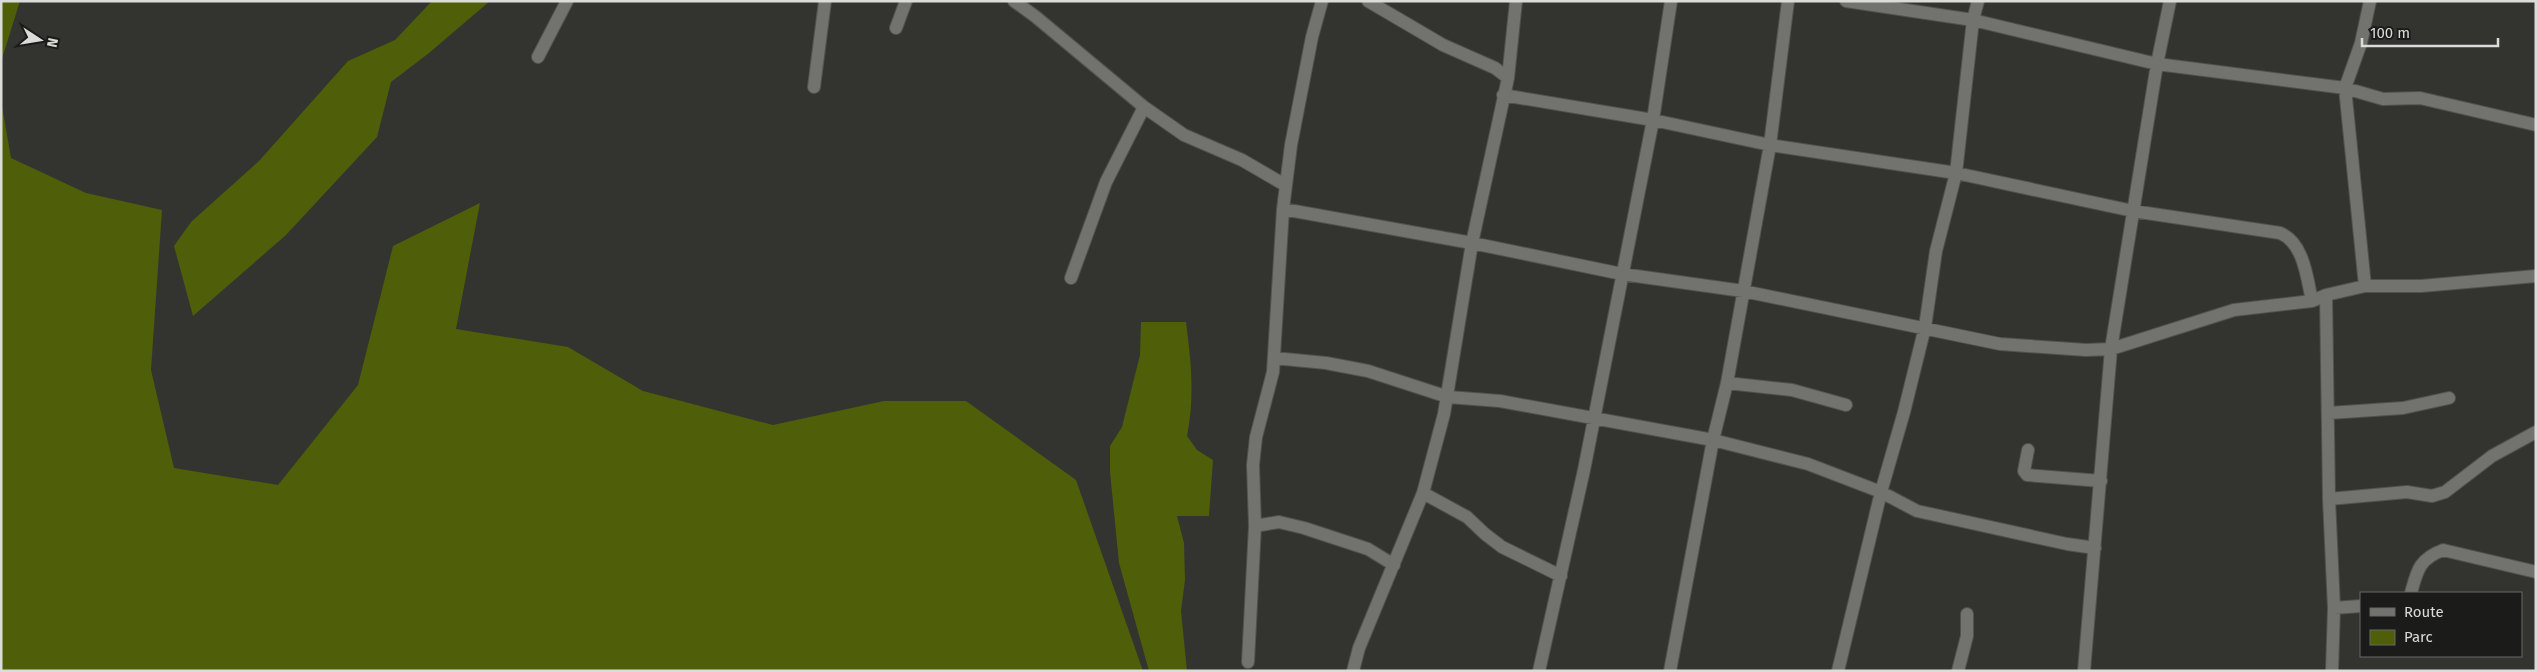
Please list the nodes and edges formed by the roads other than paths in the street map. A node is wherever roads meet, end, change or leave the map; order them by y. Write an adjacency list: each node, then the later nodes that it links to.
1 (567, 1): 16 (street)
2 (825, 1): 19 (street)
3 (906, 1): 15 (street)
4 (1014, 1): 22 (street)
5 (1322, 1): 27 (street)
6 (1368, 1): 18 (street)
7 (1516, 1): 18 (street)
8 (1671, 1): 23 (street)
9 (1788, 1): 25 (street)
10 (1846, 1): 14 (street)
11 (1978, 1): 14 (street)
12 (2170, 1): 17 (street)
13 (2370, 1): 20 (street)
14 (1973, 20): 17 (street); 26 (street)
15 (896, 28)
16 (538, 57)
17 (2157, 64): 20 (street); 29 (street)
18 (1508, 78): 21 (street)
19 (814, 87)
20 (2345, 88): 24 (street); 34 (street)
21 (1503, 95): 23 (street); 30 (street)
22 (1144, 107): 27 (street); 33 (street)
23 (1653, 120): 25 (street); 31 (street)
24 (2536, 126)
25 (1770, 145): 26 (street); 35 (street)
26 (1956, 173): 29 (street); 38 (street)
27 (1286, 185): 28 (street)
28 (1283, 209): 30 (street); 40 (street)
29 (2132, 211): 37 (street); 39 (street)
30 (1472, 243): 31 (street); 42 (street)
31 (1622, 274): 35 (street); 46 (street)
32 (2536, 276): 34 (street)
33 (1071, 278)
34 (2365, 286): 36 (street)
35 (1743, 291): 38 (street); 41 (street)
36 (2326, 295): 37 (street); 45 (street)
37 (2312, 301): 39 (street)
38 (1925, 327): 39 (street); 51 (street)
39 (2111, 349): 50 (street)
40 (1274, 358): 42 (street); 54 (street)
41 (1727, 383): 44 (street); 48 (street)
42 (1448, 397): 46 (street); 52 (street)
43 (2449, 398): 45 (street)
44 (1846, 405)
45 (2329, 413): 53 (street)
46 (1595, 417): 48 (street); 58 (street)
47 (2536, 432): 53 (street)
48 (1714, 440): 51 (street); 66 (street)
49 (2028, 450): 50 (street)
50 (2100, 481): 55 (street)
51 (1880, 492): 55 (street); 67 (street)
52 (1422, 493): 56 (street); 58 (street)
53 (2329, 499): 61 (street)
54 (1255, 526): 56 (street); 63 (street)
55 (2095, 548): 69 (street)
56 (1394, 565): 64 (street)
57 (2536, 572): 59 (street)
58 (1561, 576): 65 (street)
59 (2411, 592)
60 (2360, 606): 61 (street)
61 (2334, 608): 70 (street)
62 (1967, 614): 68 (street)
63 (1248, 662)
64 (1353, 671)
65 (1539, 671)
66 (1670, 671)
67 (1838, 671)
68 (1958, 671)
69 (2084, 671)
70 (2332, 671)

